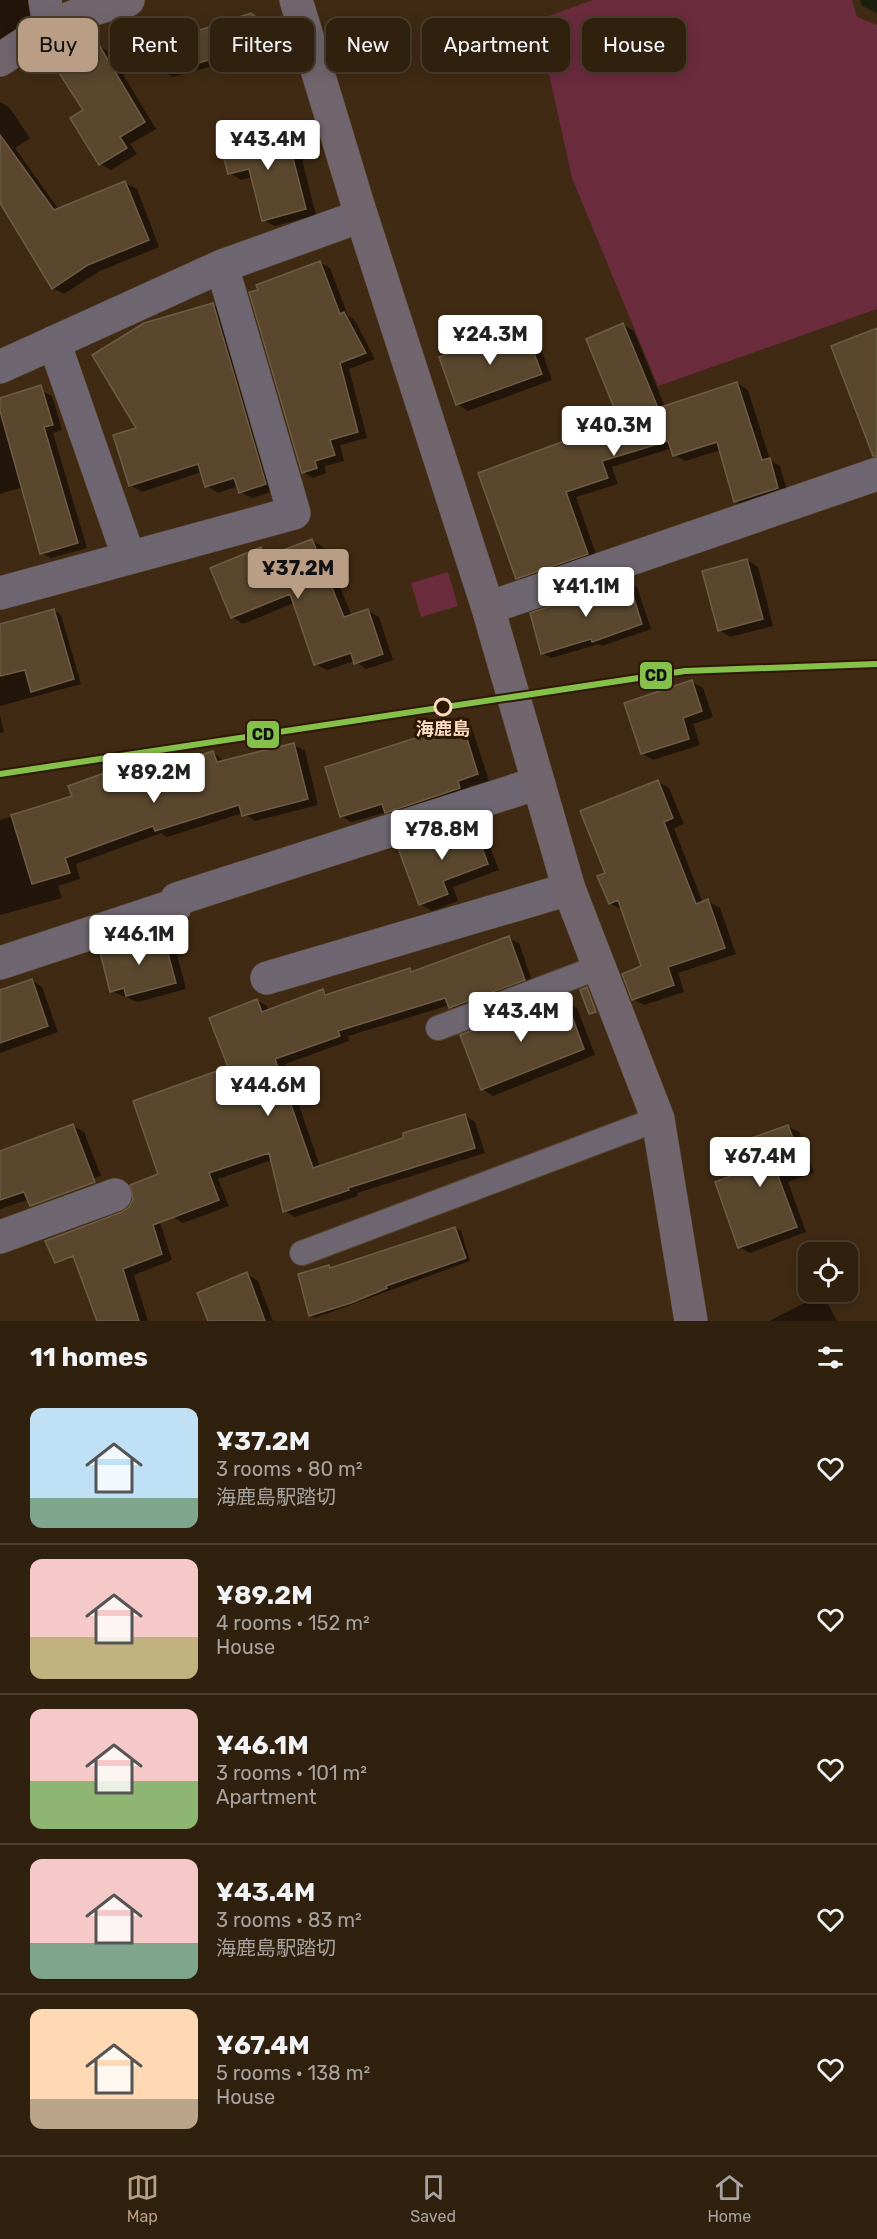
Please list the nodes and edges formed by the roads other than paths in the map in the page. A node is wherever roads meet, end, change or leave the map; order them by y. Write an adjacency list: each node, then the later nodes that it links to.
1 (128, 0): 3 (street)
2 (296, 0): 5 (street)
3 (47, 13): 4 (street)
4 (0, 60)
5 (361, 216): 6 (street); 12 (street)
6 (222, 267): 7 (street); 10 (street)
7 (54, 342): 8 (street); 10 (street)
8 (0, 367)
9 (877, 474): 12 (street)
10 (129, 558): 11 (street)
11 (0, 593)
12 (488, 608): 13 (street)
13 (538, 783): 14 (street); 15 (street)
14 (569, 889): 16 (street); 17 (street)
15 (0, 963)
16 (599, 967): 18 (lane); 19 (street)
17 (267, 978)
18 (438, 1028)
19 (658, 1119): 22 (lane); 23 (street)
20 (116, 1195): 21 (street)
21 (0, 1237)
22 (302, 1253)
23 (691, 1321)

